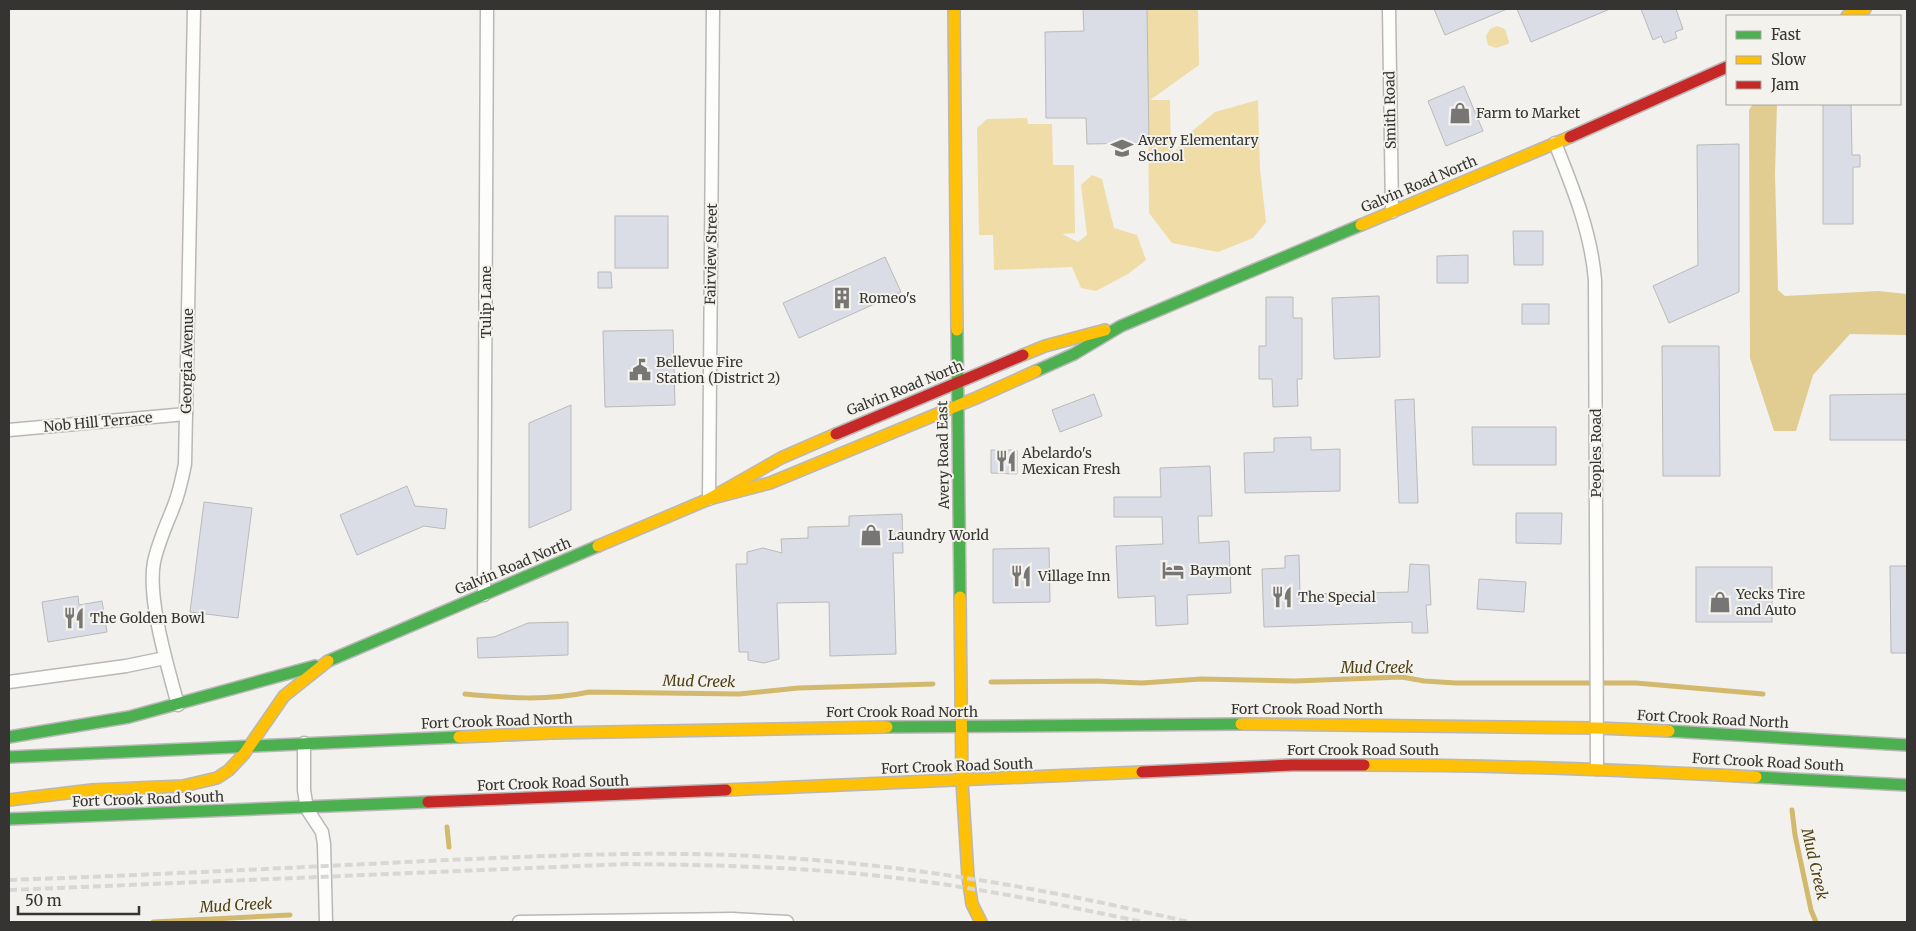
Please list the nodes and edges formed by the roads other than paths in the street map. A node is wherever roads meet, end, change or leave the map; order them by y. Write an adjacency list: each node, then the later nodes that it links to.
1 (194, 9): 14 (street, Georgia Avenue)
2 (487, 9): 17 (street, Tulip Lane)
3 (713, 9): 16 (street, Fairview Street)
4 (954, 9): 12 (main road, Avery Road East)
5 (1389, 9): 10 (street, Smith Road)
6 (1865, 9): 7 (main road)
7 (1850, 15)
8 (1726, 67): 9 (main road, Galvin Road North)
9 (1555, 143): 10 (main road, Galvin Road North); 23 (street, Peoples Road)
10 (1392, 212): 11 (main road, Galvin Road North)
11 (1121, 326): 12 (main road, Galvin Road North); 13 (main road, Galvin Road North)
12 (957, 382): 13 (main road, Avery Road East); 16 (main road, Galvin Road North)
13 (957, 406): 16 (main road, Galvin Road North); 22 (main road, Avery Road East)
14 (186, 414): 15 (street, Nob Hill Terrace); 18 (street, Georgia Avenue)
15 (9, 430)
16 (709, 499): 17 (main road, Galvin Road North)
17 (484, 595): 19 (main road, Galvin Road North)
18 (165, 658): 20 (street); 21 (street, Georgia Avenue)
19 (328, 661): 21 (main road); 28 (main road)
20 (9, 682)
21 (178, 705): 24 (main road)
22 (962, 727): 23 (main road, Fort Crook Road North); 26 (main road, Fort Crook Road North); 31 (main road, Avery Road East)
23 (1597, 728): 25 (main road, Fort Crook Road North); 30 (street, Peoples Road)
24 (9, 737)
25 (1796, 738): 27 (main road, Fort Crook Road South)
26 (304, 743): 28 (main road, Fort Crook Road North); 34 (street)
27 (1907, 744)
28 (250, 746): 29 (main road, Fort Crook Road North); 33 (main road)
29 (9, 757)
30 (1597, 769): 31 (main road, Fort Crook Road South); 32 (main road, Fort Crook Road South)
31 (962, 782): 34 (main road, Fort Crook Road South); 40 (main road, Avery Road East)
32 (1907, 786)
33 (9, 800)
34 (307, 808): 35 (main road, Fort Crook Road South); 37 (street)
35 (9, 819)
36 (732, 921): 38 (street); 39 (street)
37 (326, 922)
38 (519, 922)
39 (786, 922)
40 (979, 922)

